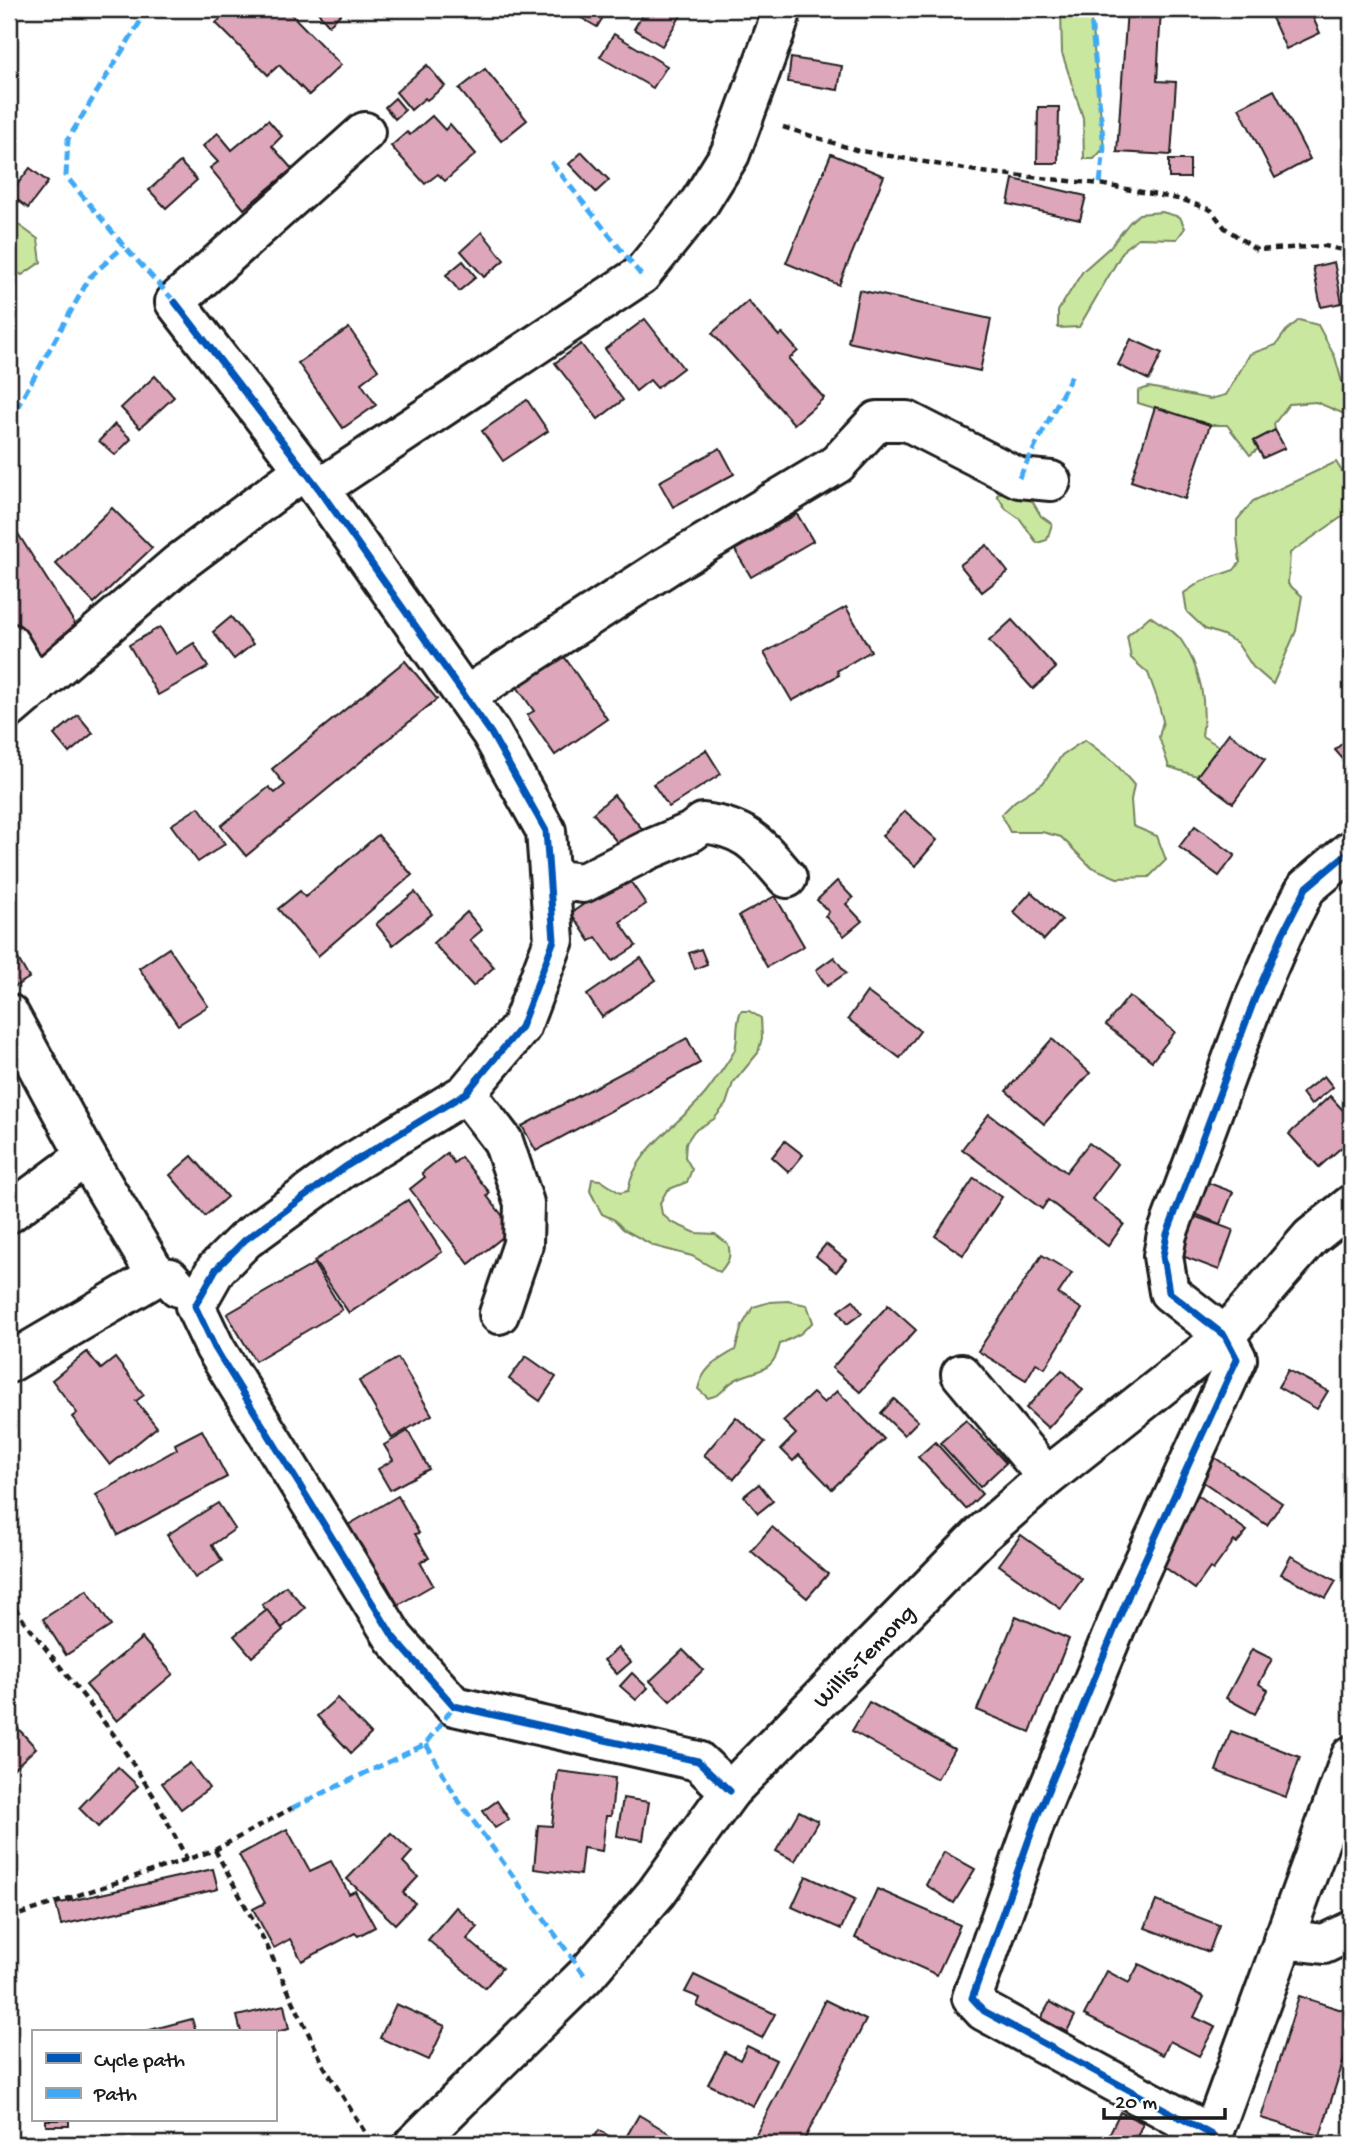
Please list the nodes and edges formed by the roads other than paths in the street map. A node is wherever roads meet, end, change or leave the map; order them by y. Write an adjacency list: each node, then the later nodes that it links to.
1 (782, 9): 3 (street)
2 (365, 132): 3 (street)
3 (312, 480): 6 (street); 7 (street)
4 (1051, 481): 6 (street)
5 (9, 643): 7 (street)
6 (466, 696): 10 (street)
7 (22, 698)
8 (1351, 850): 19 (street)
9 (787, 878): 10 (street)
10 (550, 879): 12 (street)
11 (9, 1014): 13 (street)
12 (466, 1093): 17 (street); 18 (street)
13 (86, 1156): 15 (street); 16 (street)
14 (1351, 1205): 19 (street, Willis-Temong)
15 (9, 1213)
16 (157, 1276): 17 (street); 20 (street)
17 (195, 1306): 24 (street)
18 (499, 1314)
19 (1225, 1336): 22 (street, Willis-Temong); 27 (street)
20 (9, 1363)
21 (961, 1374): 22 (street)
22 (1047, 1477): 24 (street, Willis-Temong)
23 (1351, 1756): 26 (street)
24 (730, 1791): 28 (street, Willis-Temong)
25 (1351, 1931): 26 (street)
26 (1283, 1939): 27 (street)
27 (1210, 2140)
28 (414, 2144)

